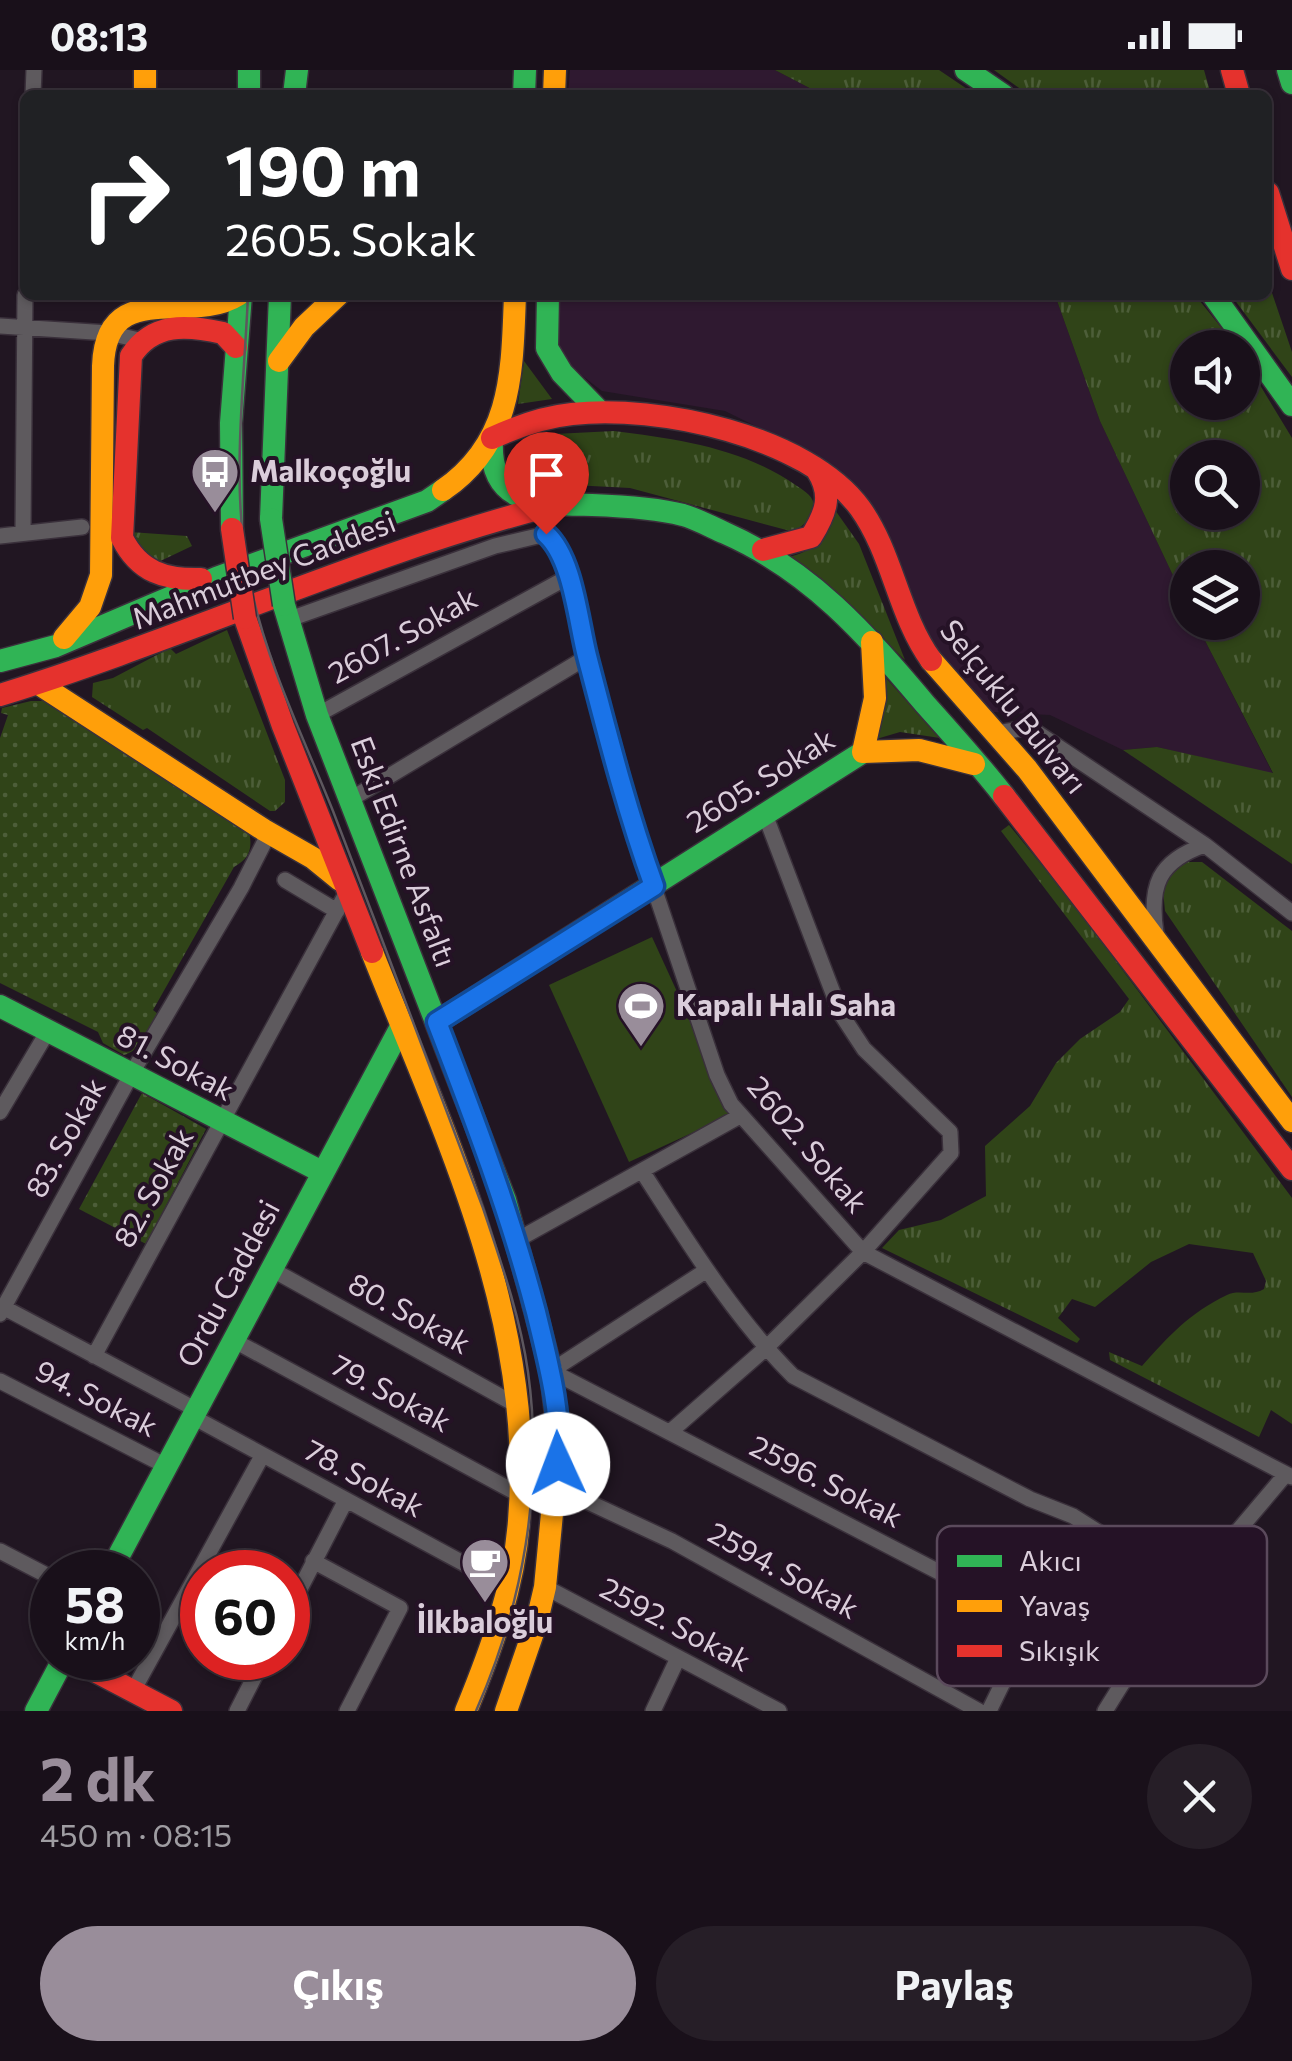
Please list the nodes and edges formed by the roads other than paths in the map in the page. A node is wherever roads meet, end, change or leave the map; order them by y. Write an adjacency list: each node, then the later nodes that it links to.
1 (966, 70): 4 (main road)
2 (1288, 70): 3 (main road)
3 (1292, 84)
4 (996, 90)
5 (1272, 206): 6 (main road)
6 (1292, 269)
7 (26, 300): 17 (street)
8 (231, 300): 15 (main road)
9 (239, 300): 20 (main road, Eski Edirne Asfaltı)
10 (280, 300): 21 (main road, Eski Edirne Asfaltı)
11 (333, 300): 21 (main road)
12 (515, 300): 24 (main road)
13 (548, 300): 23 (main road)
14 (1217, 300): 22 (main road)
15 (135, 303): 18 (main road); 19 (main road)
16 (0, 326): 17 (street)
17 (24, 328): 18 (street); 28 (street)
18 (109, 332): 19 (street); 35 (main road)
19 (139, 340): 20 (main road); 32 (main road)
20 (236, 347): 50 (main road, Eski Edirne Asfaltı, bridge)
21 (279, 361): 33 (main road, Eski Edirne Asfaltı, bridge)
22 (1292, 406)
23 (598, 410): 24 (main road, Selçuklu Bulvarı); 25 (main road, Selçuklu Bulvarı)
24 (492, 438): 26 (main road); 32 (main road, Mahmutbey Caddesi)
25 (814, 466): 30 (main road); 41 (main road, Selçuklu Bulvarı)
26 (550, 506): 30 (main road); 38 (main road, Mahmutbey Caddesi)
27 (82, 527): 28 (street)
28 (23, 531): 29 (street)
29 (0, 536)
30 (763, 550): 34 (main road)
31 (568, 577): 33 (street, 2602. Sokak); 36 (street, 2602. Sokak); 40 (street, 2607. Sokak)
32 (216, 578): 35 (main road, Mahmutbey Caddesi)
33 (285, 612): 40 (main road, Eski Edirne Asfaltı)
34 (872, 642): 42 (main road); 43 (main road)
35 (56, 646): 37 (main road, Mahmutbey Caddesi)
36 (587, 657): 44 (street); 49 (street, 2602. Sokak)
37 (0, 661)
38 (39, 684): 39 (main road, Mahmutbey Caddesi); 46 (main road)
39 (0, 695)
40 (318, 715): 44 (main road, Eski Edirne Asfaltı)
41 (997, 732): 47 (street); 53 (main road, Selçuklu Bulvarı)
42 (863, 752): 43 (main road); 45 (main road, 2605. Sokak)
43 (977, 765): 63 (main road)
44 (352, 799): 55 (main road, Eski Edirne Asfaltı)
45 (764, 812): 49 (main road, 2605. Sokak); 67 (street)
46 (269, 833): 50 (main road); 58 (street, 83. Sokak)
47 (1205, 845): 52 (street); 53 (street)
48 (285, 880): 51 (street)
49 (654, 886): 55 (main road, 2605. Sokak); 60 (street, 2602. Sokak)
50 (348, 890): 51 (street, 82. Sokak); 56 (main road, Eski Edirne Asfaltı)
51 (336, 911): 62 (street, 82. Sokak)
52 (1292, 913)
53 (1158, 942): 61 (main road, Selçuklu Bulvarı)
54 (0, 1006): 57 (main road, 81. Sokak)
55 (437, 1022): 66 (main road, Eski Edirne Asfaltı)
56 (402, 1025): 65 (main road, Ordu Caddesi); 76 (main road, Eski Edirne Asfaltı)
57 (48, 1031): 58 (main road, 81. Sokak); 59 (street)
58 (132, 1074): 62 (main road, 81. Sokak); 70 (street, 83. Sokak)
59 (0, 1112)
60 (740, 1116): 64 (street); 67 (street, 2602. Sokak)
61 (1292, 1121)
62 (222, 1123): 65 (main road, 81. Sokak); 73 (street, 82. Sokak)
63 (1292, 1170)
64 (642, 1171): 66 (street); 69 (street)
65 (322, 1172): 68 (main road, Ordu Caddesi)
66 (517, 1240): 74 (main road, Eski Edirne Asfaltı)
67 (864, 1252): 72 (street); 81 (street, 2602. Sokak)
68 (271, 1269): 71 (main road, Ordu Caddesi); 76 (street, 80. Sokak)
69 (707, 1270): 72 (street); 74 (street)
70 (3, 1302): 73 (street, 78. Sokak)
71 (233, 1340): 77 (main road, Ordu Caddesi); 83 (street, 79. Sokak)
72 (766, 1348): 78 (street); 85 (street)
73 (94, 1356): 77 (street, 78. Sokak)
74 (551, 1370): 78 (street, 2596. Sokak); 82 (main road, Eski Edirne Asfaltı)
75 (0, 1382): 80 (street, 94. Sokak)
76 (520, 1407): 83 (main road, Eski Edirne Asfaltı)
77 (194, 1413): 79 (street, 78. Sokak); 80 (main road, Ordu Caddesi)
78 (670, 1432): 93 (street, 2596. Sokak)
79 (262, 1456): 84 (street, 78. Sokak); 88 (street); 103 (street)
80 (166, 1466): 87 (main road, Ordu Caddesi)
81 (1289, 1476): 86 (street)
82 (556, 1487): 94 (main road, Eski Edirne Asfaltı); 112 (street, 2594. Sokak)
83 (522, 1496): 95 (main road, Eski Edirne Asfaltı)
84 (346, 1500): 90 (street); 95 (street, 78. Sokak)
85 (1088, 1526)
86 (1245, 1526)
87 (122, 1550)
88 (215, 1550)
89 (0, 1551): 91 (street)
90 (313, 1561): 92 (street); 107 (street)
91 (30, 1567)
92 (310, 1567)
93 (937, 1569)
94 (546, 1587): 97 (street, 2592. Sokak); 109 (main road, Eski Edirne Asfaltı)
95 (510, 1589): 108 (main road, Eski Edirne Asfaltı)
96 (180, 1615): 103 (street)
97 (678, 1658): 110 (street); 111 (street, 2592. Sokak)
98 (54, 1680): 105 (main road)
99 (111, 1680): 103 (main road)
100 (253, 1680): 106 (street)
101 (1001, 1686): 113 (street)
102 (1121, 1686): 114 (street)
103 (137, 1693): 104 (main road)
104 (166, 1710)
105 (36, 1711)
106 (237, 1711)
107 (347, 1711)
108 (466, 1711)
109 (506, 1711)
110 (652, 1711)
111 (779, 1711)
112 (979, 1711)
113 (989, 1711)
114 (1105, 1711)

